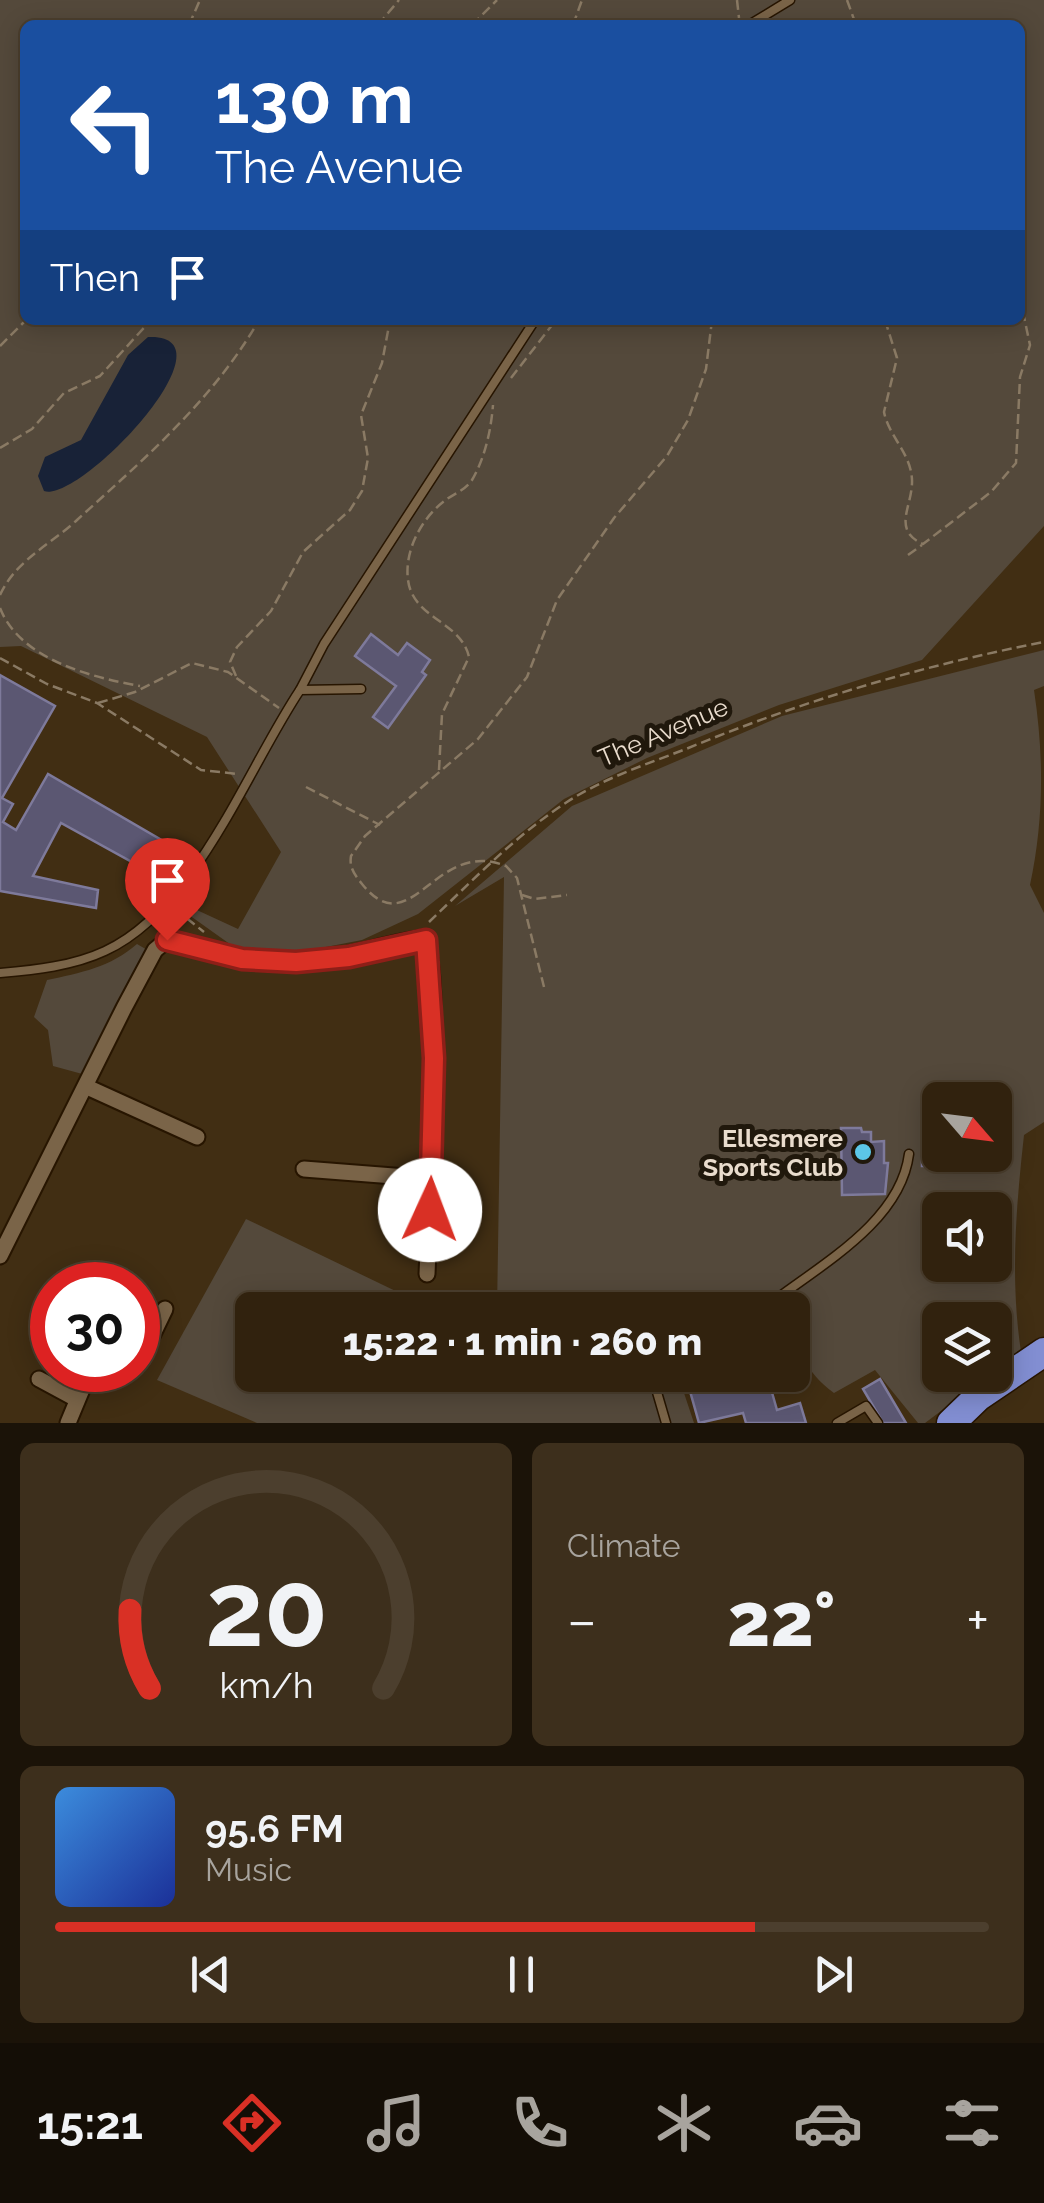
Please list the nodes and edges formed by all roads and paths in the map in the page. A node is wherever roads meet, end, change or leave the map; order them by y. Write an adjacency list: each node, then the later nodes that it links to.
1 (398, 0): 4 (path)
2 (497, 0): 5 (path)
3 (790, 0): 6 (lane)
4 (382, 20)
5 (477, 20)
6 (756, 20)
7 (1025, 322): 20 (path)
8 (21, 325): 16 (path)
9 (146, 325): 19 (path)
10 (255, 325): 22 (path)
11 (389, 325): 26 (path)
12 (532, 325): 29 (lane)
13 (553, 325): 17 (path)
14 (711, 325): 32 (path)
15 (887, 325): 20 (path)
16 (0, 346)
17 (504, 385)
18 (494, 401): 32 (path)
19 (0, 448)
20 (923, 544): 21 (path)
21 (908, 555)
22 (0, 595)
23 (0, 608): 27 (path)
24 (1044, 642): 36 (path, The Avenue)
25 (0, 658): 30 (path)
26 (236, 676): 27 (path); 31 (path)
27 (144, 687): 30 (path)
28 (361, 689): 29 (lane)
29 (300, 690): 31 (lane)
30 (97, 703): 33 (path)
31 (285, 712): 33 (lane)
32 (439, 770): 35 (path)
33 (247, 774): 39 (lane)
34 (306, 787): 35 (path)
35 (380, 826): 36 (path)
36 (492, 862): 37 (path); 40 (path, The Avenue)
37 (521, 894): 38 (path); 43 (path)
38 (567, 896)
39 (169, 902): 41 (path); 42 (lane)
40 (417, 928)
41 (212, 937)
42 (0, 973)
43 (544, 986)
44 (86, 1087): 45 (street); 48 (street); 49 (street)
45 (197, 1137)
46 (909, 1154): 51 (lane)
47 (304, 1169): 48 (street)
48 (432, 1179): 50 (street)
49 (0, 1256)
50 (427, 1274)
51 (784, 1292)
52 (165, 1308): 53 (street)
53 (160, 1319)
54 (1044, 1352): 64 (highway)
55 (1044, 1374): 65 (highway)
56 (63, 1392): 59 (street)
57 (79, 1392): 59 (street)
58 (657, 1392): 61 (lane)
59 (76, 1399): 60 (street)
60 (68, 1423)
61 (666, 1423)
62 (837, 1423): 63 (lane)
63 (878, 1423)
64 (951, 1423)
65 (963, 1423)

